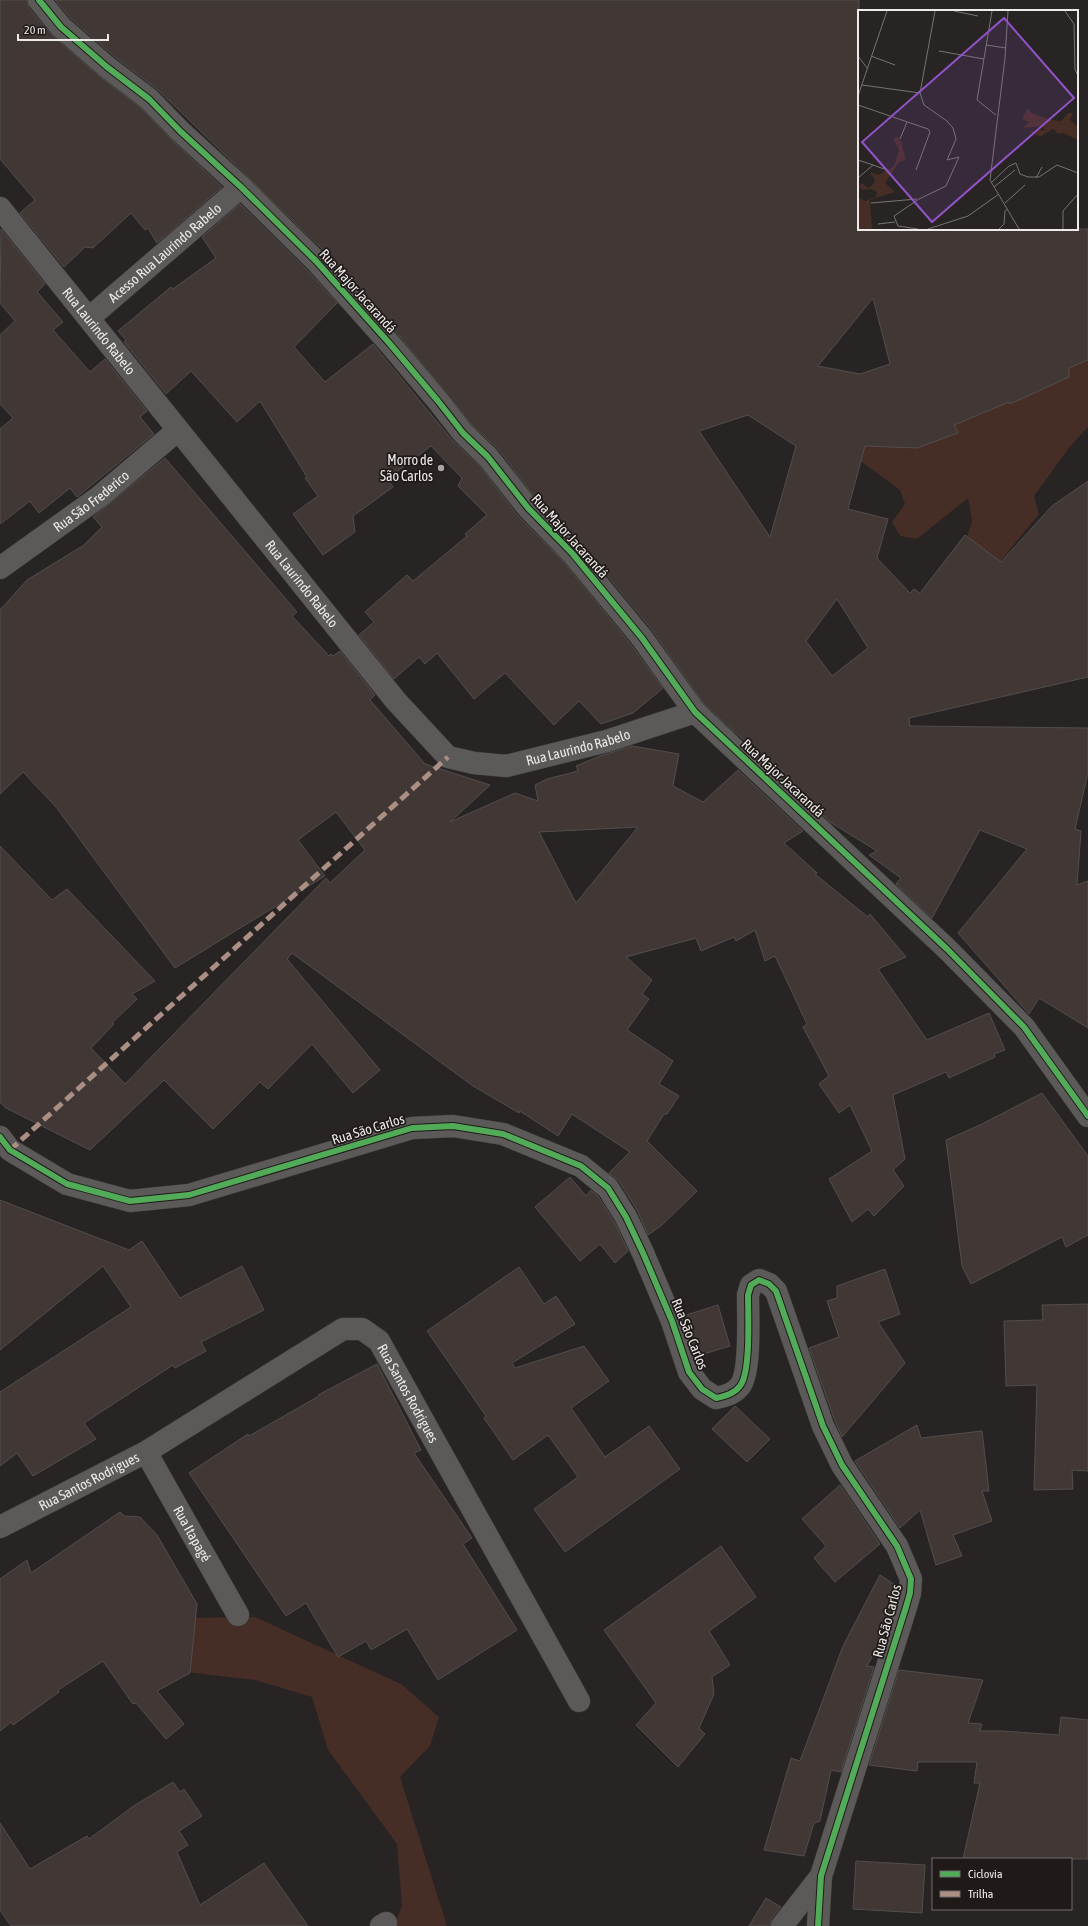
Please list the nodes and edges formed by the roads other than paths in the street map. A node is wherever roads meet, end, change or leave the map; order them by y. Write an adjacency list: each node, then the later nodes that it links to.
1 (38, 0): 2 (street, Rua Major Jacarandá)
2 (241, 187): 4 (street, Acesso Rua Laurindo Rabelo); 7 (street, Rua Major Jacarandá)
3 (0, 208): 4 (street, Rua Laurindo Rabelo)
4 (89, 318): 5 (street, Rua Laurindo Rabelo)
5 (178, 430): 6 (street, Rua São Frederico); 7 (street, Rua Laurindo Rabelo)
6 (0, 568)
7 (695, 712): 8 (street, Rua Major Jacarandá)
8 (1088, 1116)
9 (3, 1148): 14 (street, Rua São Carlos)
10 (146, 1452): 11 (street, Rua Santos Rodrigues); 12 (street, Rua Itapagé); 13 (street, Rua Santos Rodrigues)
11 (0, 1527)
12 (238, 1615)
13 (579, 1701)
14 (821, 1876): 15 (street); 16 (street, Rua São Carlos)
15 (782, 1926)
16 (818, 1926)

